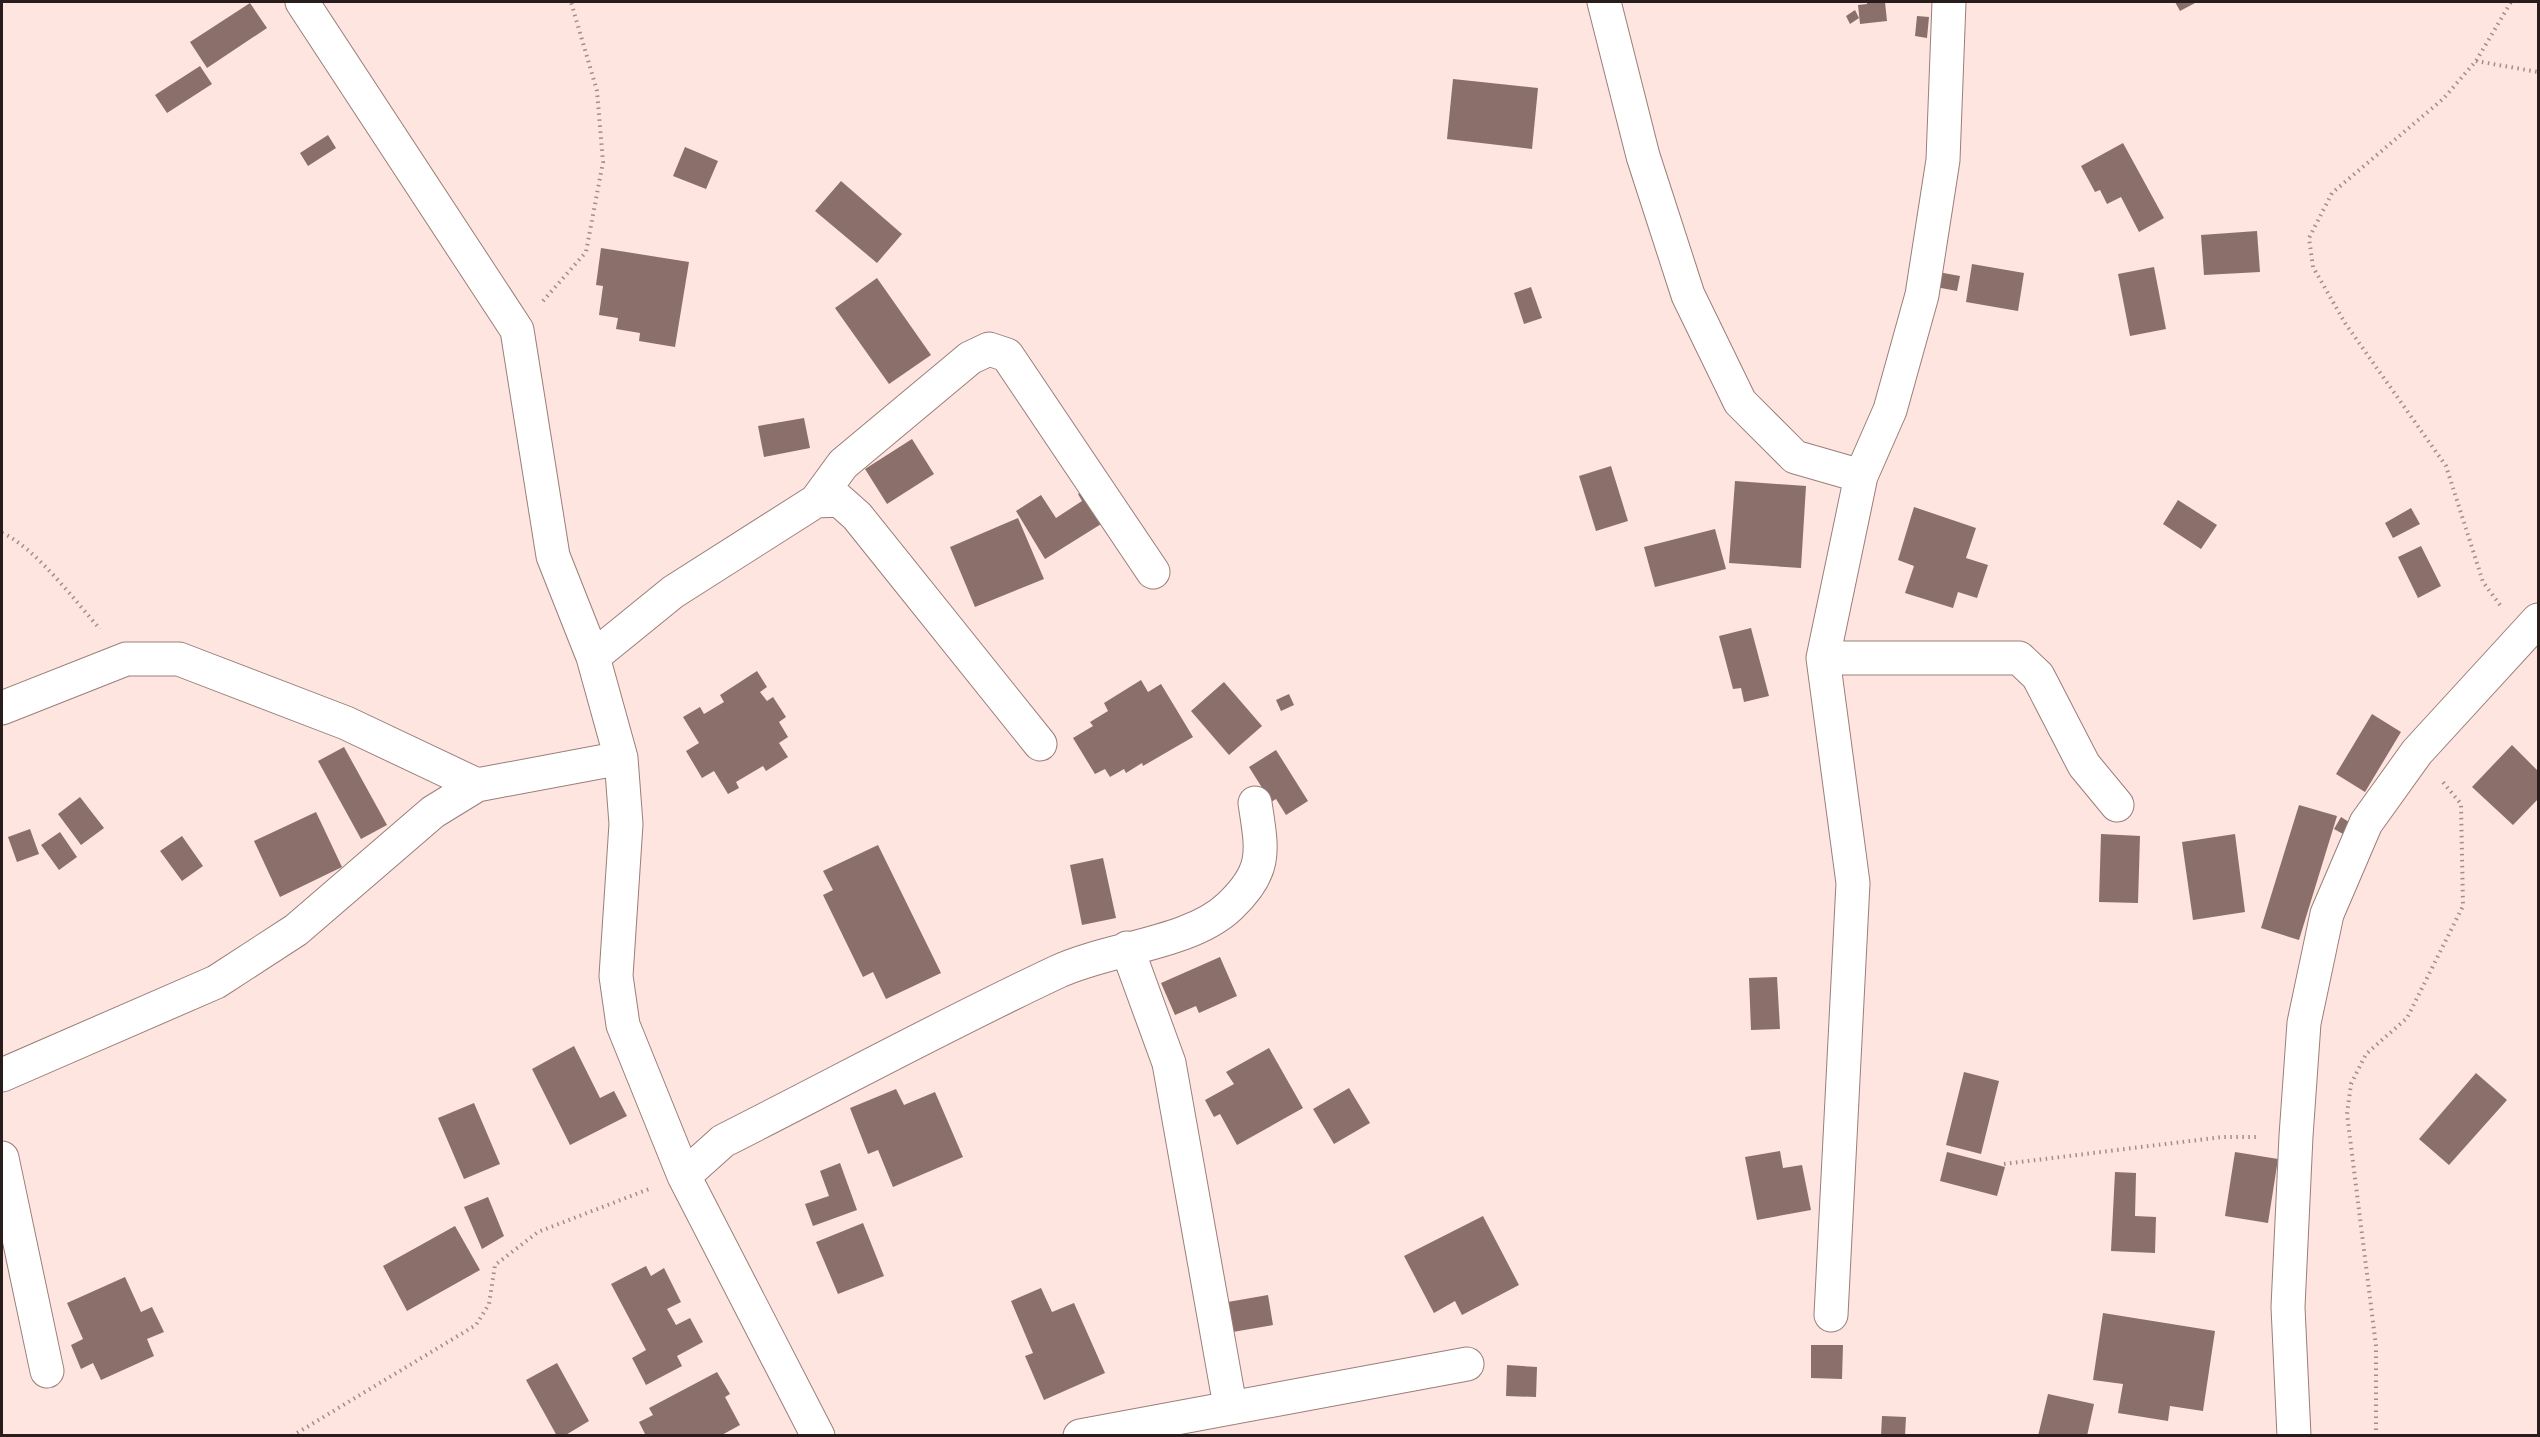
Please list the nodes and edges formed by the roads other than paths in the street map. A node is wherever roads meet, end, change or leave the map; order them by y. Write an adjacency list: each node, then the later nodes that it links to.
1 (301, 2): 8 (street)
2 (1604, 2): 4 (street)
3 (1950, 2): 4 (street)
4 (1861, 476): 9 (street)
5 (816, 501): 6 (street); 8 (street); 11 (street)
6 (1153, 572)
7 (2531, 628): 26 (street)
8 (593, 657): 12 (street)
9 (1823, 657): 15 (street); 20 (street)
10 (2, 708): 13 (street)
11 (1040, 744)
12 (621, 758): 13 (street); 19 (street)
13 (477, 785): 17 (street)
14 (1255, 803): 16 (street)
15 (2117, 805)
16 (1128, 948): 19 (street); 23 (street)
17 (2, 1075)
18 (2, 1158): 22 (street)
19 (684, 1176): 24 (street)
20 (1831, 1315)
21 (1467, 1364): 23 (street)
22 (47, 1371)
23 (1230, 1407): 25 (street)
24 (818, 1436)
25 (1080, 1436)
26 (2294, 1436)

